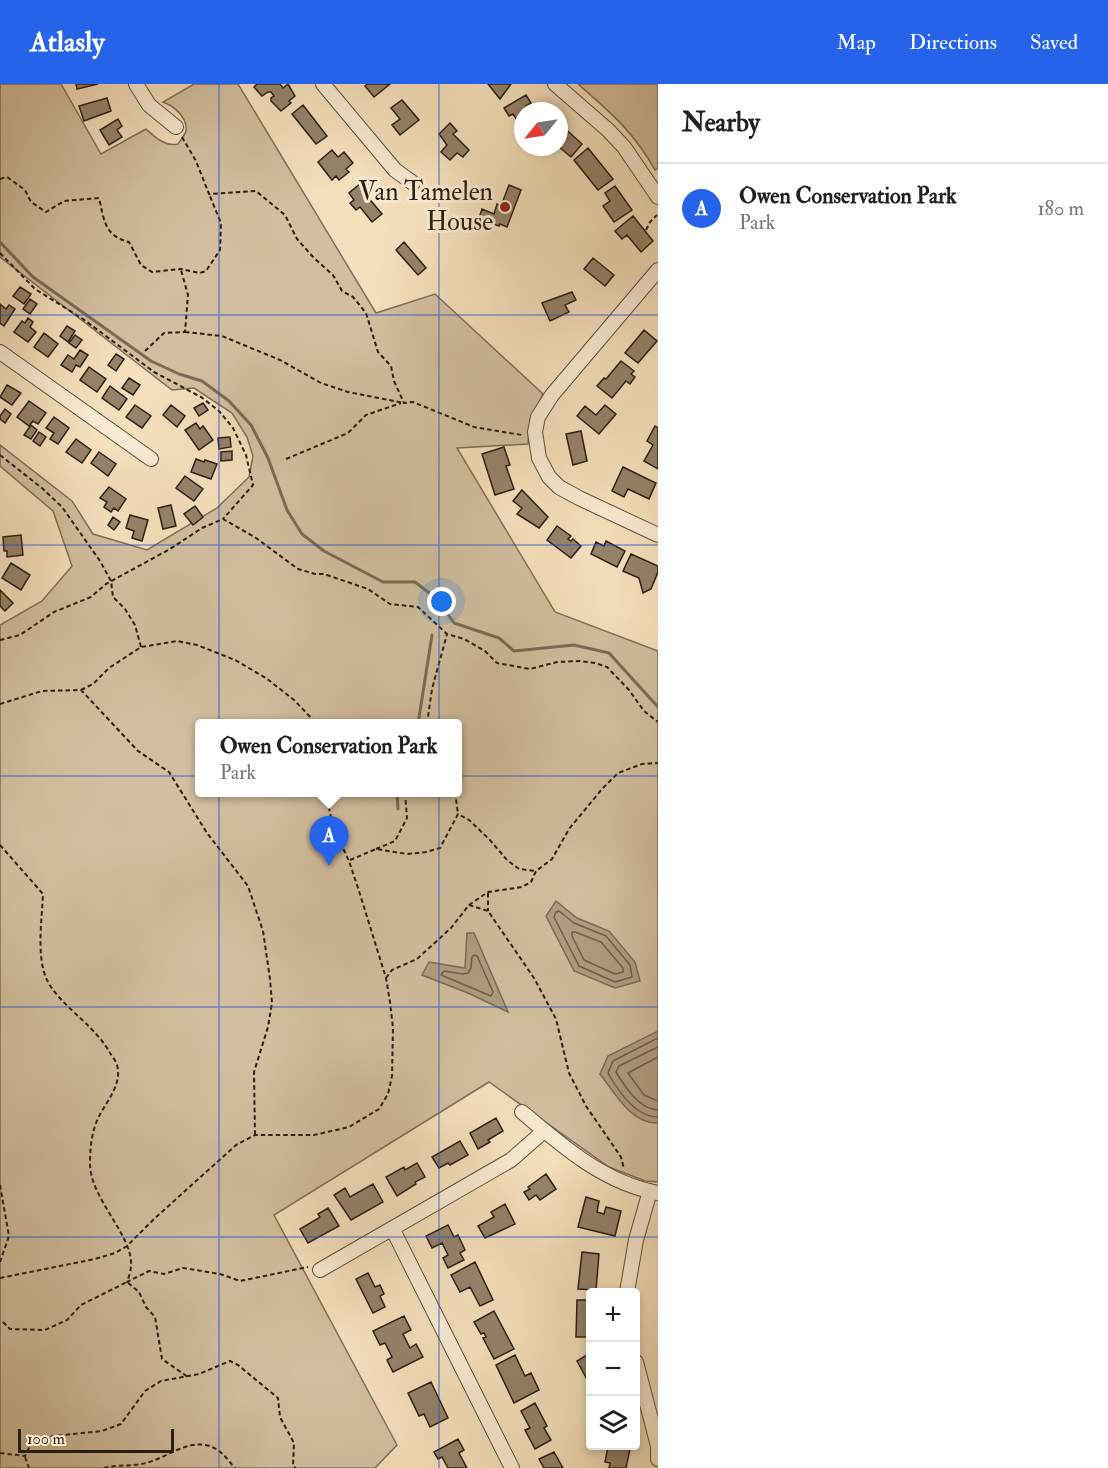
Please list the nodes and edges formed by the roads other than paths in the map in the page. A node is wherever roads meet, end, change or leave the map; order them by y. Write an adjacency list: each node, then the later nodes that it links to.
1 (136, 84): 4 (street)
2 (323, 84): 5 (street)
3 (555, 84): 6 (street)
4 (176, 127)
5 (413, 183)
6 (658, 197)
7 (658, 270): 10 (street)
8 (0, 352): 9 (street)
9 (151, 459)
10 (658, 535)
11 (522, 1112): 12 (street)
12 (544, 1131): 13 (street); 14 (street)
13 (654, 1192): 16 (street)
14 (393, 1230): 15 (street); 19 (street)
15 (320, 1270)
16 (628, 1288)
17 (640, 1378): 18 (street)
18 (658, 1459)
19 (512, 1468)

